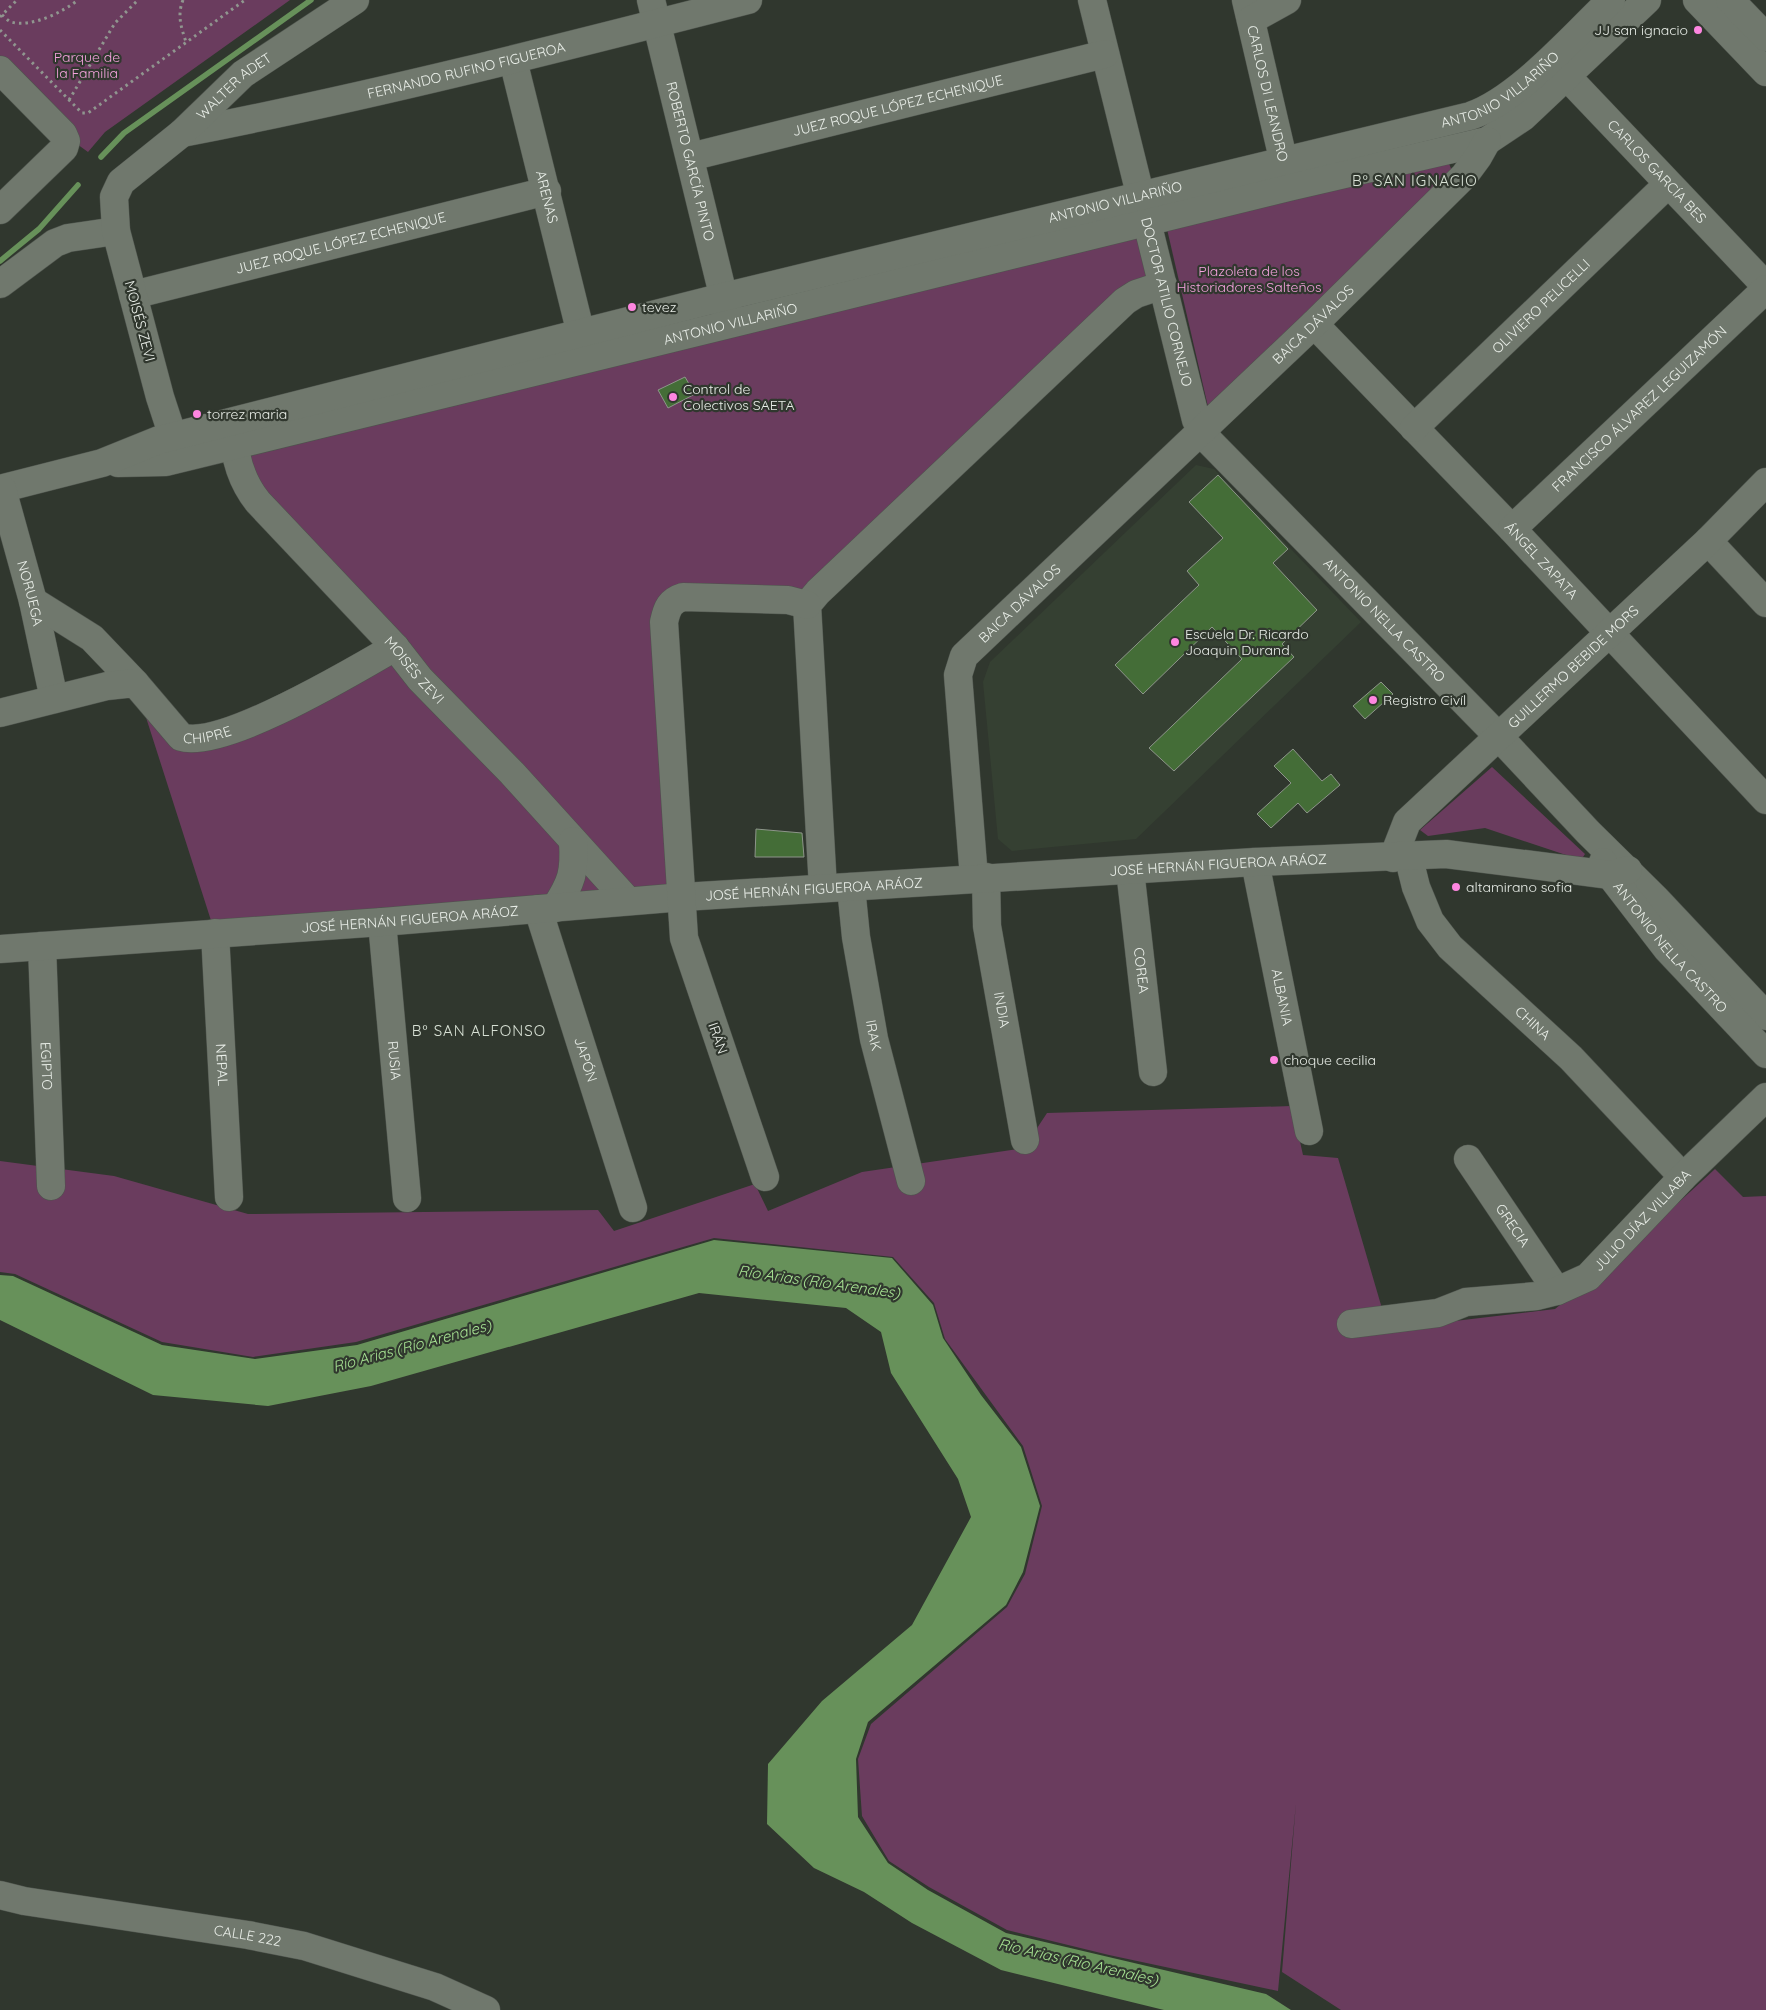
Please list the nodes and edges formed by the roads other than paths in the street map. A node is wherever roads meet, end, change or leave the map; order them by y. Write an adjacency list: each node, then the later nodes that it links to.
1 (355, 0): 17 (street, WALTER ADET)
2 (748, 0): 10 (street, FERNANDO RUFINO FIGUEROA)
3 (1092, 0): 12 (street, DOCTOR ATILIO CORNEJO)
4 (1287, 0): 9 (street)
5 (1611, 0): 14 (street, ANTONIO VILLARIÑO)
6 (1647, 0): 14 (street, BAICA DÁVALOS)
7 (1697, 0): 16 (street)
8 (1730, 0): 11 (street)
9 (1248, 10): 22 (street, CARLOS DI LEANDRO)
10 (654, 12): 13 (street, FERNANDO RUFINO FIGUEROA); 21 (street, ROBERTO GARCÍA PINTO)
11 (1766, 37)
12 (1105, 54): 21 (street, JUEZ ROQUE LÓPEZ ECHENIQUE); 26 (street, DOCTOR ATILIO CORNEJO)
13 (513, 60): 18 (street, FERNANDO RUFINO FIGUEROA); 25 (street, ARENAS)
14 (1558, 67): 20 (street, BAICA DÁVALOS); 22 (street, ANTONIO VILLARIÑO); 24 (street, CARLOS GARCÍA BES)
15 (0, 70): 27 (street)
16 (1766, 72)
17 (243, 74): 18 (street); 19 (street, WALTER ADET)
18 (262, 118): 19 (street, FERNANDO RUFINO FIGUEROA)
19 (182, 133): 23 (street, WALTER ADET)
20 (1486, 141): 22 (street, ANTONIO VILLARIÑO); 36 (street, BAICA DÁVALOS)
21 (690, 157): 34 (street, ROBERTO GARCÍA PINTO)
22 (1287, 174): 26 (street, ANTONIO VILLARIÑO); 28 (street, ANTONIO VILLARIÑO)
23 (121, 182): 29 (street, MOISÉS ZEVI)
24 (1668, 184): 32 (street, CARLOS GARCÍA BES); 38 (street, OLIVIERO PELICELLI)
25 (547, 191): 33 (street, JUEZ ROQUE LÓPEZ ECHENIQUE); 37 (street, ARENAS)
26 (1141, 195): 28 (street, DOCTOR ATILIO CORNEJO); 34 (street, ANTONIO VILLARIÑO)
27 (0, 210)
28 (1146, 222): 31 (street, DOCTOR ATILIO CORNEJO); 35 (street, ANTONIO VILLARIÑO)
29 (116, 231): 30 (street); 33 (street, MOISÉS ZEVI)
30 (0, 284)
31 (1163, 285): 39 (street, DOCTOR ATILIO CORNEJO); 48 (street)
32 (1766, 287): 44 (street, FRANCISCO ÁLVAREZ LEGUIZAMÓN)
33 (133, 295): 41 (street, MOISÉS ZEVI)
34 (723, 297): 35 (street, ROBERTO GARCÍA PINTO); 37 (street, ANTONIO VILLARIÑO)
35 (730, 324): 37 (street, ANTONIO VILLARIÑO)
36 (1314, 324): 38 (street, ÁNGEL ZAPATA); 39 (street, BAICA DÁVALOS)
37 (584, 346): 40 (street)
38 (1414, 428): 44 (street, ÁNGEL ZAPATA)
39 (1200, 430): 50 (street, BAICA DÁVALOS); 55 (street, ANTONIO NELLA CASTRO)
40 (234, 433): 41 (street); 51 (street, MOISÉS ZEVI)
41 (176, 448): 43 (street)
42 (1766, 482): 45 (street, GUILLERMO BEBIDE MORS)
43 (1, 489): 46 (street, NORUEGA)
44 (1512, 530): 49 (street, ÁNGEL ZAPATA)
45 (1708, 541): 47 (street); 49 (street, GUILLERMO BEBIDE MORS)
46 (33, 601): 52 (street, CHIPRE); 53 (street, NORUEGA)
47 (1766, 603)
48 (807, 605): 64 (street); 65 (street, IRÁN)
49 (1609, 634): 55 (street, GUILLERMO BEBIDE MORS); 56 (street, ÁNGEL ZAPATA)
50 (974, 646): 62 (street, INDIA)
51 (395, 647): 52 (street, CHIPRE); 57 (street, MOISÉS ZEVI)
52 (135, 683): 53 (street)
53 (54, 699): 54 (street)
54 (0, 713)
55 (1499, 737): 58 (street, GUILLERMO BEBIDE MORS); 61 (street, ANTONIO NELLA CASTRO)
56 (1766, 800)
57 (573, 841): 66 (street, MOISÉS ZEVI); 67 (street)
58 (1400, 856): 59 (street, JOSÉ HERNÁN FIGUEROA ARÁOZ); 61 (street, JOSÉ HERNÁN FIGUEROA ARÁOZ); 80 (street, CHINA)
59 (1255, 862): 60 (street, JOSÉ HERNÁN FIGUEROA ARÁOZ); 76 (street, ALBANIA)
60 (1130, 870): 62 (street, JOSÉ HERNÁN FIGUEROA ARÁOZ); 74 (street, COREA)
61 (1619, 872): 72 (street, ANTONIO NELLA CASTRO); 73 (street, ANTONIO NELLA CASTRO)
62 (980, 877): 63 (street, JOSÉ HERNÁN FIGUEROA ARÁOZ); 77 (street, INDIA)
63 (851, 886): 64 (street, JOSÉ HERNÁN FIGUEROA ARÁOZ); 81 (street, IRAK)
64 (823, 888): 65 (street, JOSÉ HERNÁN FIGUEROA ARÁOZ)
65 (683, 897): 66 (street, JOSÉ HERNÁN FIGUEROA ARÁOZ); 79 (street, IRÁN)
66 (628, 901): 67 (street, JOSÉ HERNÁN FIGUEROA ARÁOZ)
67 (547, 909): 68 (street, JOSÉ HERNÁN FIGUEROA ARÁOZ); 85 (street, JAPÓN)
68 (382, 922): 69 (street, JOSÉ HERNÁN FIGUEROA ARÁOZ); 84 (street, RUSIA)
69 (215, 933): 70 (street, JOSÉ HERNÁN FIGUEROA ARÁOZ); 83 (street, NEPAL)
70 (42, 946): 71 (street, JOSÉ HERNÁN FIGUEROA ARÁOZ); 82 (street, EGIPTO)
71 (0, 949)
72 (1766, 1016)
73 (1766, 1054)
74 (1154, 1072)
75 (1766, 1097): 80 (street, JULIO DÍAZ VILLABA)
76 (1309, 1131)
77 (1025, 1140)
78 (1468, 1159): 86 (street, GRECIA)
79 (765, 1176)
80 (1683, 1177): 86 (street, JULIO DÍAZ VILLABA)
81 (911, 1181)
82 (51, 1186)
83 (229, 1197)
84 (406, 1198)
85 (633, 1208)
86 (1557, 1291): 87 (street, JULIO DÍAZ VILLABA)
87 (1351, 1324)
88 (0, 1895): 89 (street, CALLE 222)
89 (486, 2010)

